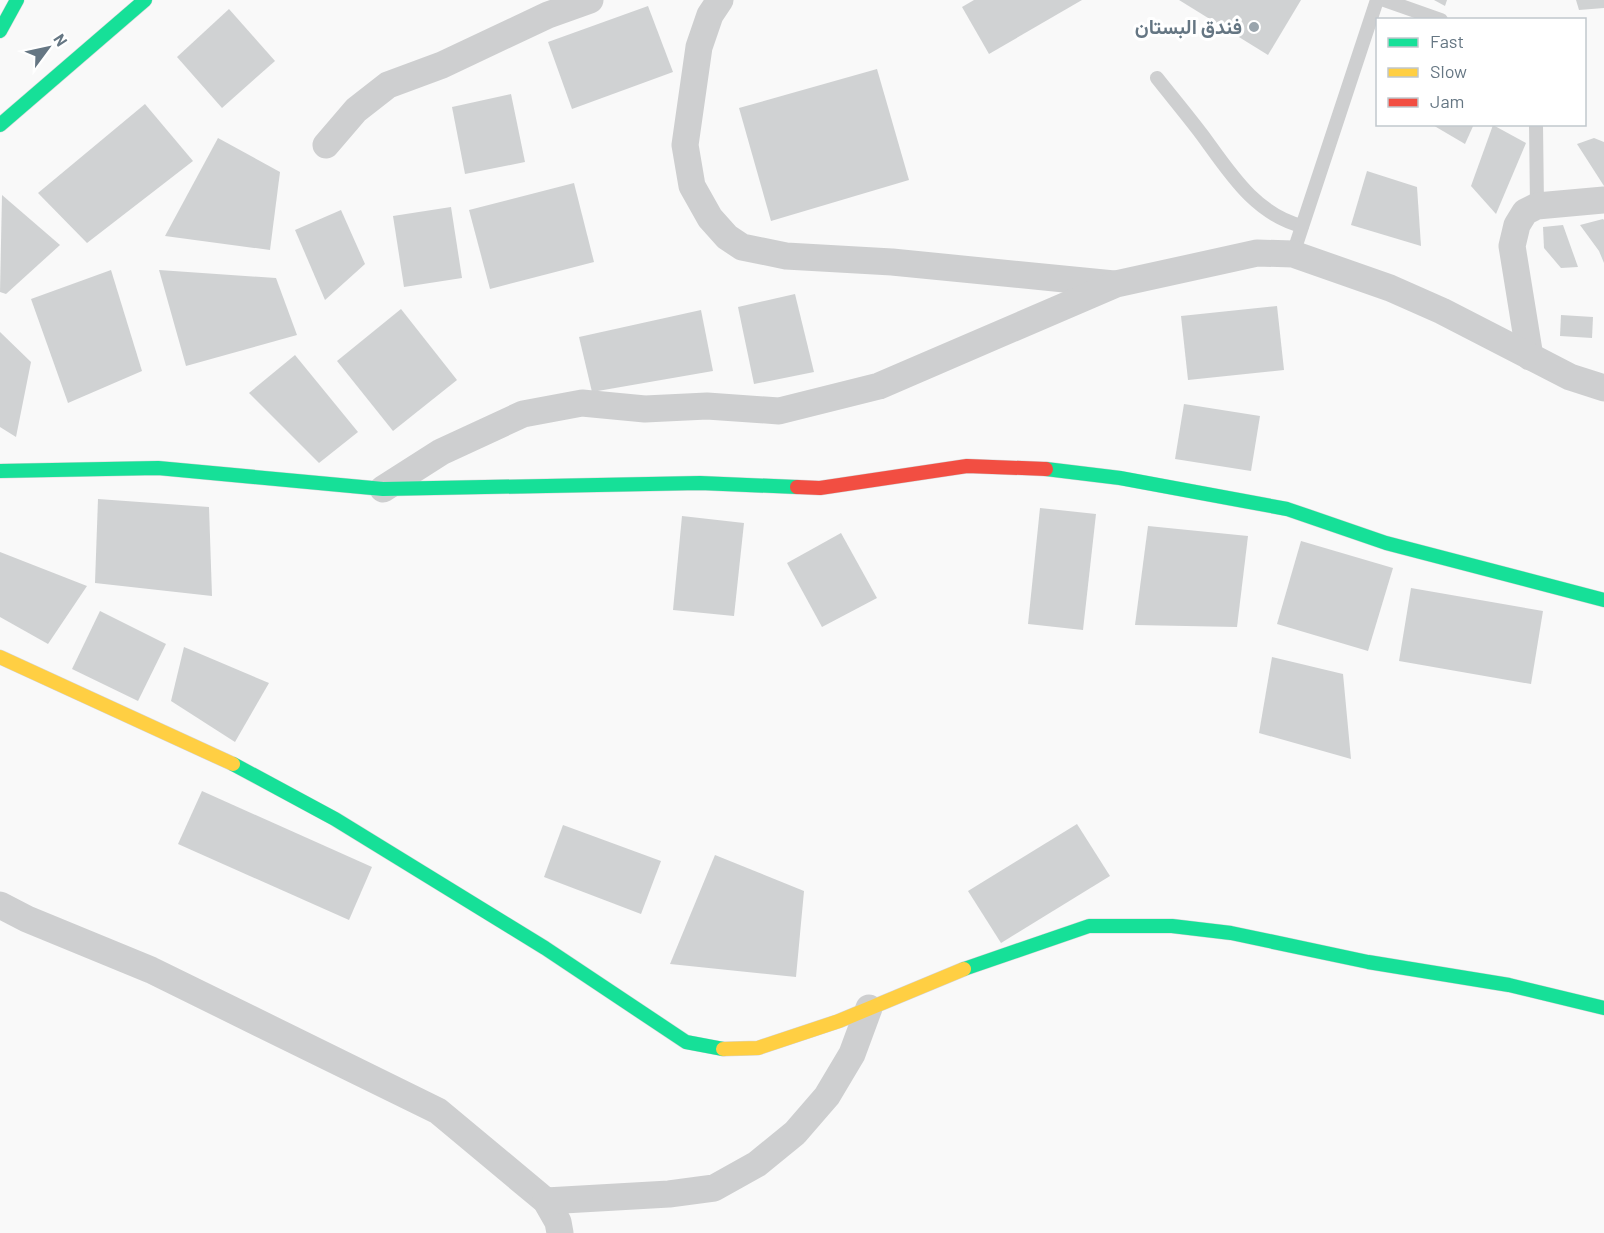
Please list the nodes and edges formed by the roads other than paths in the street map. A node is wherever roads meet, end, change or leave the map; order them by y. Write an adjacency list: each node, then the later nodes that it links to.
1 (17, 0): 8 (street)
2 (145, 0): 10 (street)
3 (590, 0): 12 (street)
4 (720, 0): 17 (street)
5 (1377, 0): 15 (lane)
6 (1384, 0): 7 (lane)
7 (1435, 18)
8 (0, 31)
9 (1157, 78): 15 (lane)
10 (0, 125)
11 (1536, 126): 14 (lane)
12 (326, 145)
13 (1604, 200): 14 (street)
14 (1537, 206): 18 (street)
15 (1302, 226): 16 (lane)
16 (1293, 254): 17 (street); 18 (street)
17 (1116, 284): 21 (street)
18 (1530, 357): 19 (street)
19 (1604, 388)
20 (0, 471): 21 (street)
21 (383, 489): 22 (street)
22 (1604, 600)
23 (0, 657): 25 (street)
24 (0, 905): 27 (street)
25 (869, 1008): 26 (street); 27 (street)
26 (1604, 1008)
27 (546, 1201): 28 (street)
28 (560, 1233)

